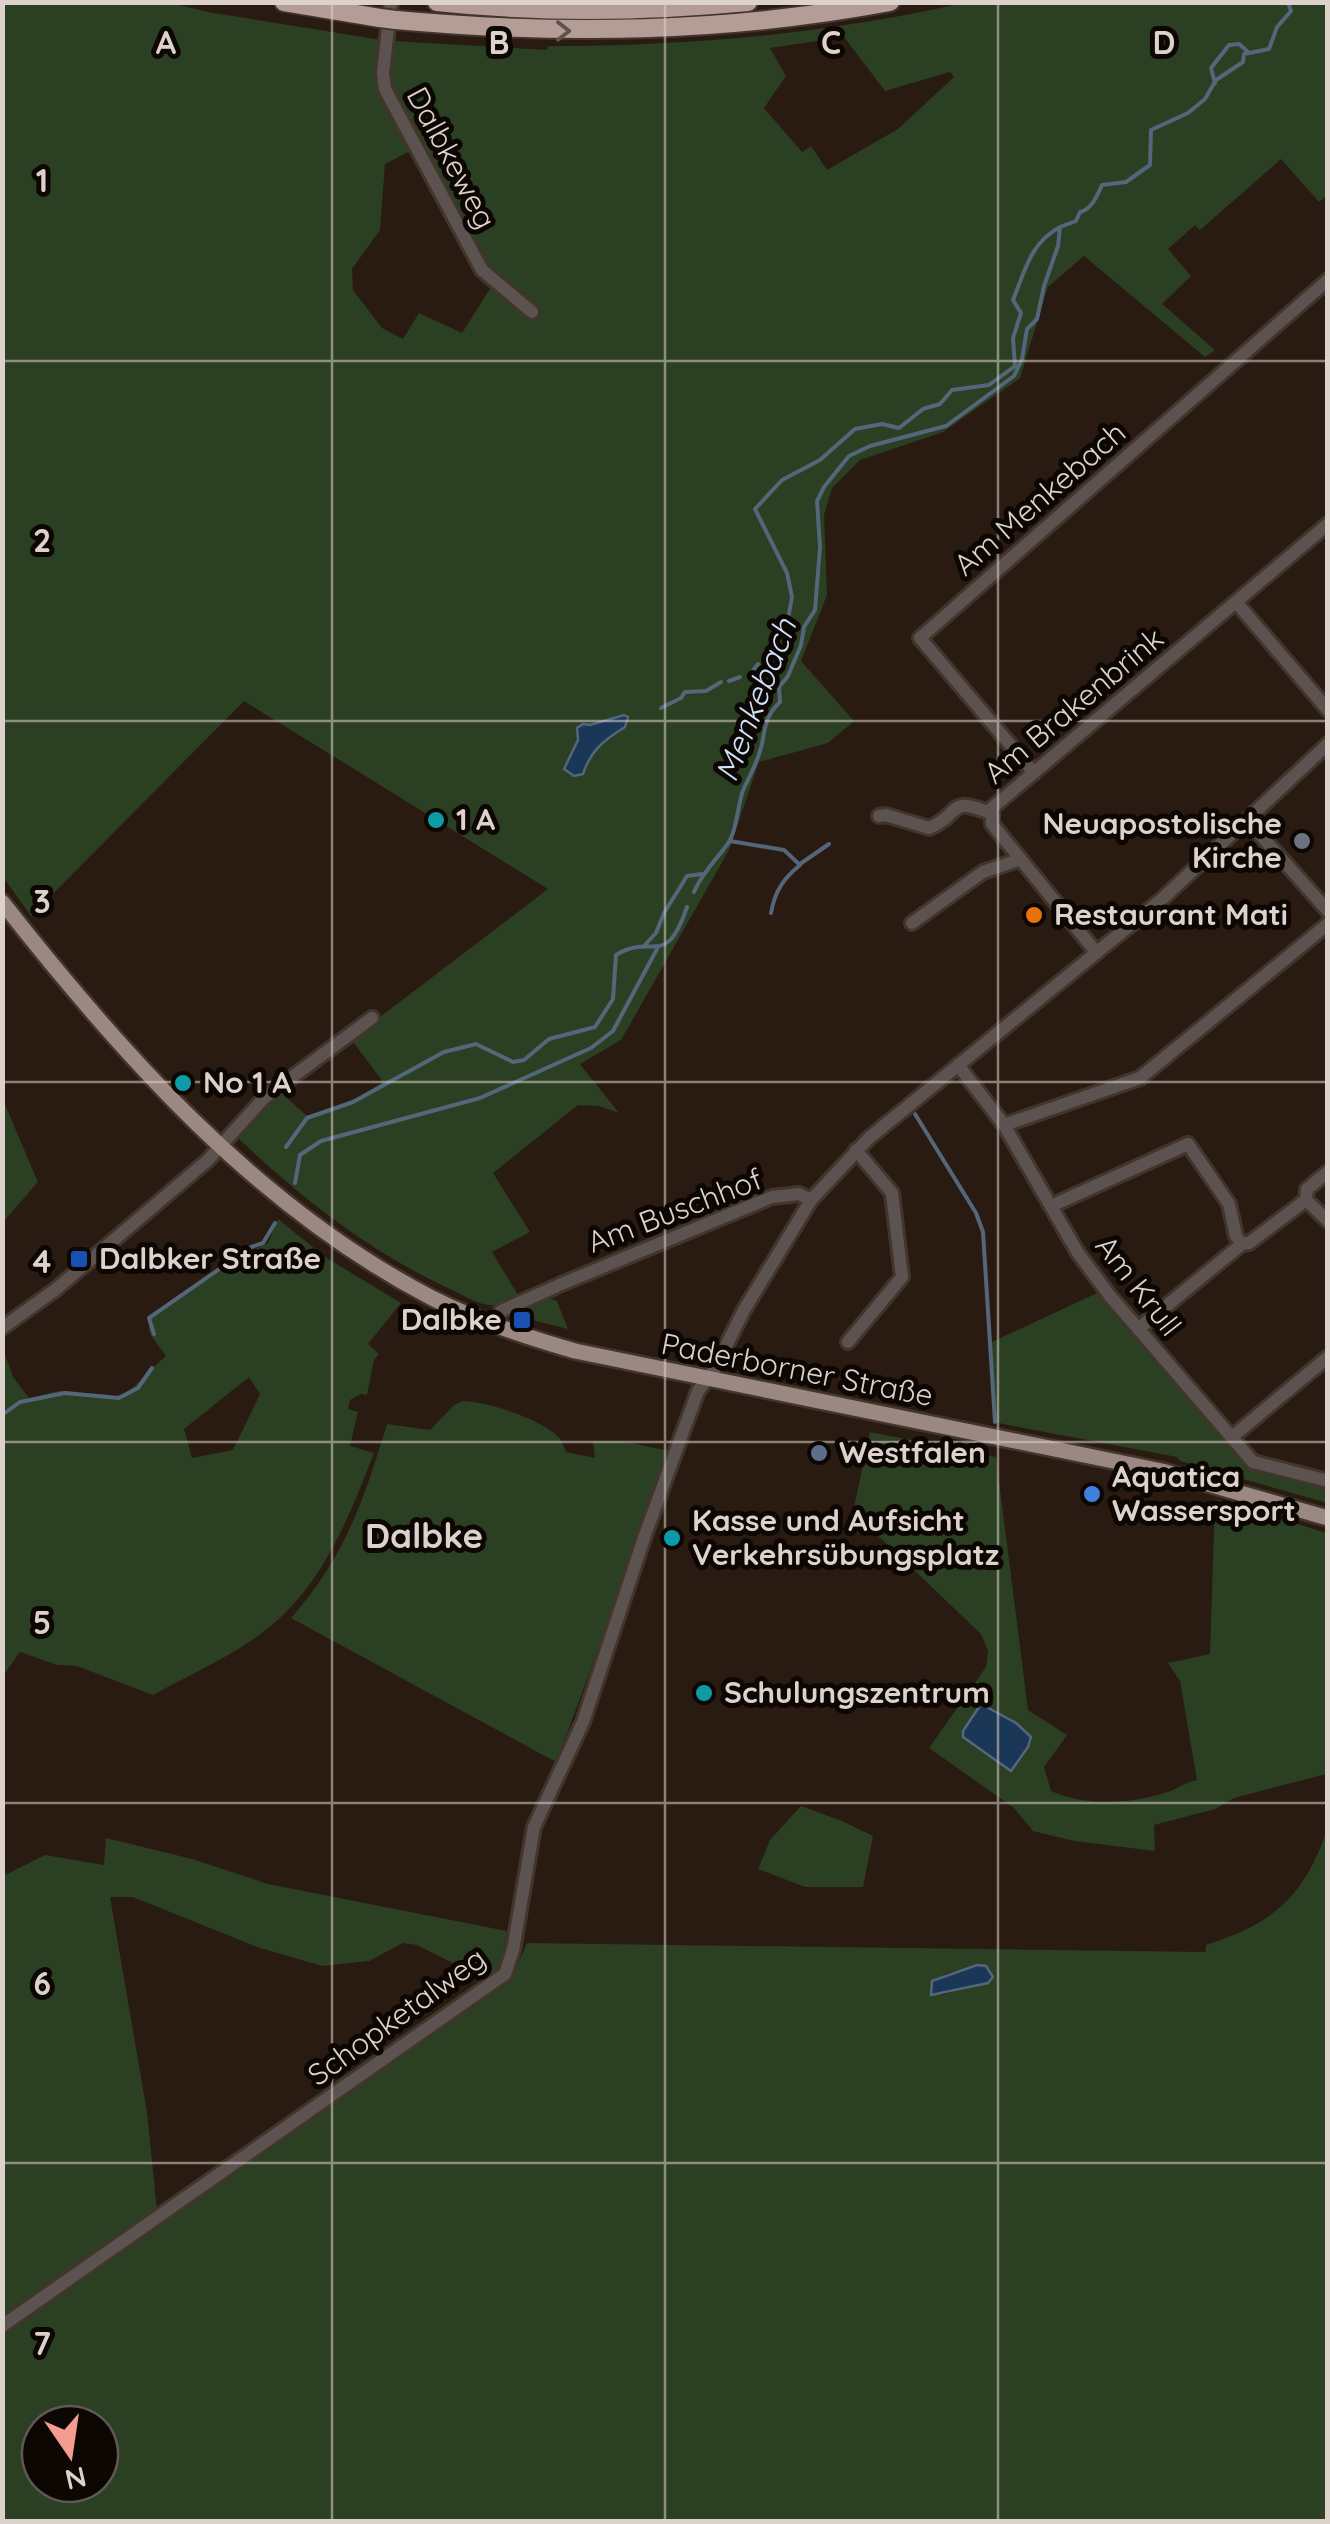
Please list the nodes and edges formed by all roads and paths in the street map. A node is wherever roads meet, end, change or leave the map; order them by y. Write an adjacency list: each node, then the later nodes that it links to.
1 (284, 2): 5 (highway)
2 (438, 2): 3 (highway)
3 (748, 2)
4 (890, 2): 5 (highway, one-way to 4)
5 (389, 13): 7 (street, Dalbkeweg)
6 (1328, 280): 12 (street, Am Menkebach)
7 (532, 312)
8 (1328, 524): 9 (street, Am Brakenbrink)
9 (1236, 602): 10 (street); 12 (street, Am Brakenbrink)
10 (1328, 710)
11 (1328, 744): 15 (street, Schopketalweg)
12 (1034, 773): 13 (street, Am Brakenbrink)
13 (990, 813): 14 (street); 16 (street, Am Brakenbrink)
14 (879, 816)
15 (1248, 821): 18 (street); 21 (street, Schopketalweg)
16 (1022, 859): 19 (street); 21 (street, Am Brakenbrink)
17 (2, 902): 25 (main road, Paderborner Straße)
18 (1328, 911)
19 (912, 923)
20 (1328, 924): 24 (street)
21 (1096, 952): 23 (street, Schopketalweg)
22 (372, 1018): 25 (street)
23 (958, 1065): 24 (street, Am Krull); 26 (street, Schopketalweg)
24 (1004, 1125): 30 (street, Am Krull)
25 (221, 1146): 33 (main road, Paderborner Straße); 34 (street)
26 (856, 1150): 28 (street, Schopketalweg); 36 (street)
27 (1328, 1172): 29 (street)
28 (810, 1200): 33 (street, Am Buschhof); 38 (street, Schopketalweg)
29 (1306, 1200): 31 (street); 32 (street)
30 (1051, 1206): 32 (street); 35 (street, Am Krull)
31 (1328, 1221)
32 (1242, 1244): 35 (street)
33 (492, 1325): 38 (main road, Paderborner Straße)
34 (2, 1328)
35 (1138, 1330): 39 (street, Am Krull)
36 (848, 1342)
37 (1325, 1362): 39 (street)
38 (706, 1380): 41 (main road, Paderborner Straße); 42 (street, Schopketalweg)
39 (1232, 1437): 40 (street, Am Krull)
40 (1328, 1481)
41 (1328, 1518)
42 (2, 2326)

